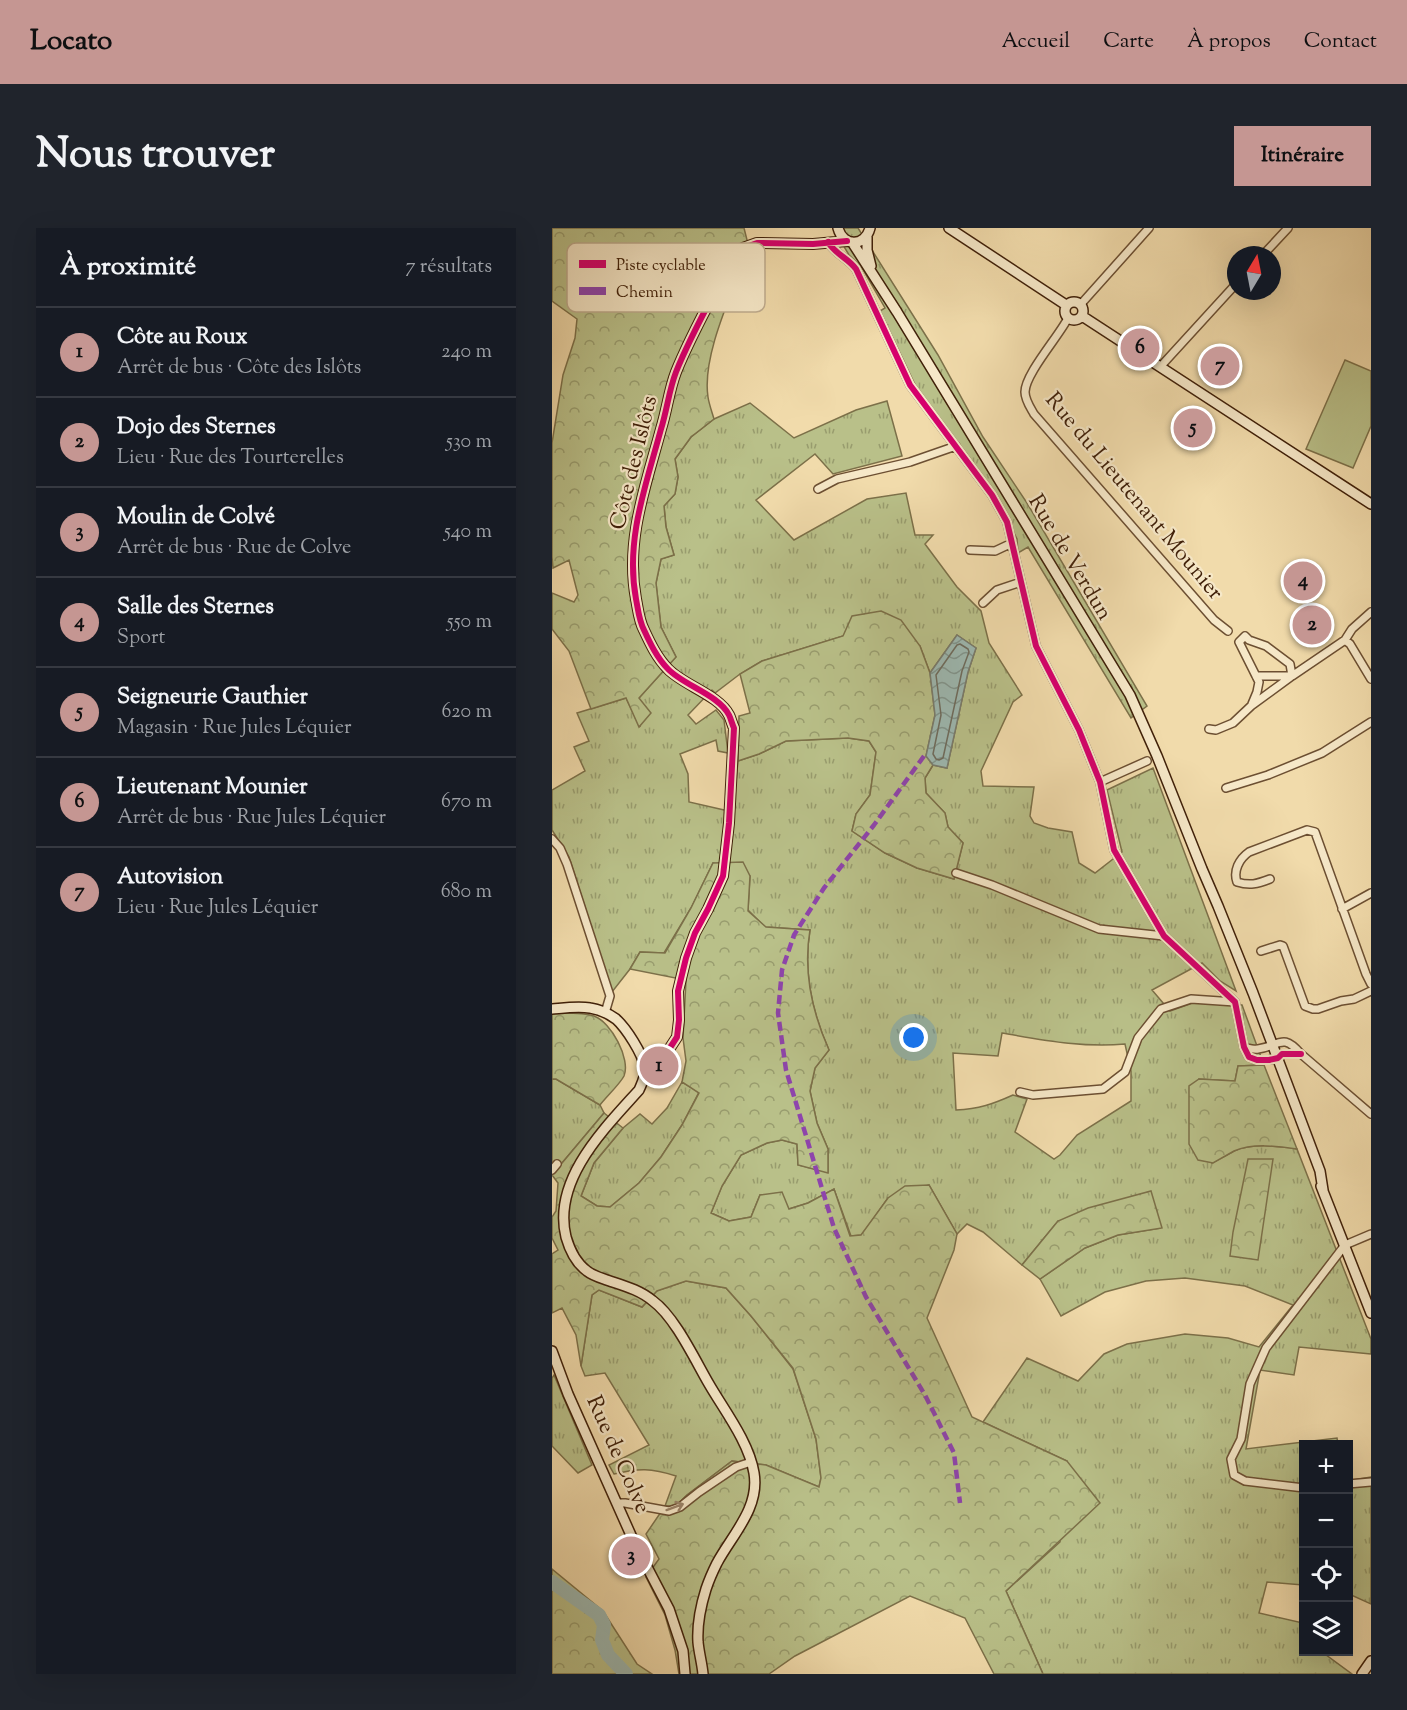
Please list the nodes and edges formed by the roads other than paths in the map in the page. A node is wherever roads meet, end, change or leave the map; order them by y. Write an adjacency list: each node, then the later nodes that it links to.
1 (949, 228): 13 (main road)
2 (1149, 228): 12 (street)
3 (1288, 228): 9 (street)
4 (838, 229): 6 (main road); 7 (main road, Rue de Verdun)
5 (868, 232): 7 (main road, Côte des Islôts); 10 (main road, Rue de Verdun)
6 (828, 242): 7 (main road, Côte des Islôts); 8 (main road, Côte des Islôts); 18 (street)
7 (849, 242): 10 (main road, Rue de Verdun)
8 (757, 243)
9 (1271, 246)
10 (876, 279): 49 (main road, Rue de Verdun)
11 (1227, 294): 17 (street)
12 (1081, 304): 13 (main road); 15 (main road)
13 (1066, 305): 16 (main road)
14 (705, 312): 53 (main road, Côte des Islôts)
15 (1082, 316): 16 (main road); 17 (main road)
16 (1068, 318): 26 (street, Rue du Lieutenant Mounier)
17 (1161, 366): 20 (main road)
18 (956, 446): 19 (street); 21 (street)
19 (818, 489)
20 (1371, 504)
21 (1012, 543): 22 (street); 23 (street)
22 (970, 550)
23 (1021, 582): 24 (street); 35 (street)
24 (983, 603)
25 (1371, 612): 27 (street)
26 (1228, 631)
27 (1345, 640): 28 (street); 30 (street)
28 (1292, 675): 29 (street); 29 (street); 31 (street)
29 (1256, 676): 31 (street)
30 (1371, 679)
31 (1251, 706): 33 (street)
32 (1371, 722): 36 (street)
33 (1209, 729)
34 (1147, 761): 35 (street)
35 (1100, 782): 42 (street)
36 (1226, 788)
37 (552, 839): 48 (street)
38 (956, 873): 42 (street)
39 (1270, 879): 41 (street)
40 (1371, 892): 41 (street)
41 (1342, 909): 44 (street)
42 (1164, 936): 46 (street)
43 (1261, 951): 45 (street)
44 (1371, 984)
45 (1371, 991)
46 (1235, 1002): 50 (street); 54 (street)
47 (552, 1009): 48 (main road)
48 (605, 1013): 53 (main road)
49 (1270, 1045): 50 (street); 51 (street); 52 (main road, Rue de Verdun)
50 (1244, 1047): 52 (street)
51 (1301, 1054): 52 (street); 55 (street)
52 (1275, 1059): 57 (main road, Rue de Verdun)
53 (645, 1068): 60 (main road)
54 (1020, 1092)
55 (1371, 1114)
56 (1371, 1234): 57 (street)
57 (1345, 1245): 58 (main road); 63 (street)
58 (1371, 1313)
59 (552, 1351): 64 (main road, Rue de Colve)
60 (751, 1462): 64 (street, one-way to 60); 67 (main road)
61 (1371, 1482): 62 (street)
62 (1353, 1484)
63 (1299, 1487)
64 (618, 1503): 66 (main road, Rue de Colve)
65 (1371, 1661): 68 (main road)
66 (685, 1674)
67 (703, 1674)
68 (1362, 1674)

